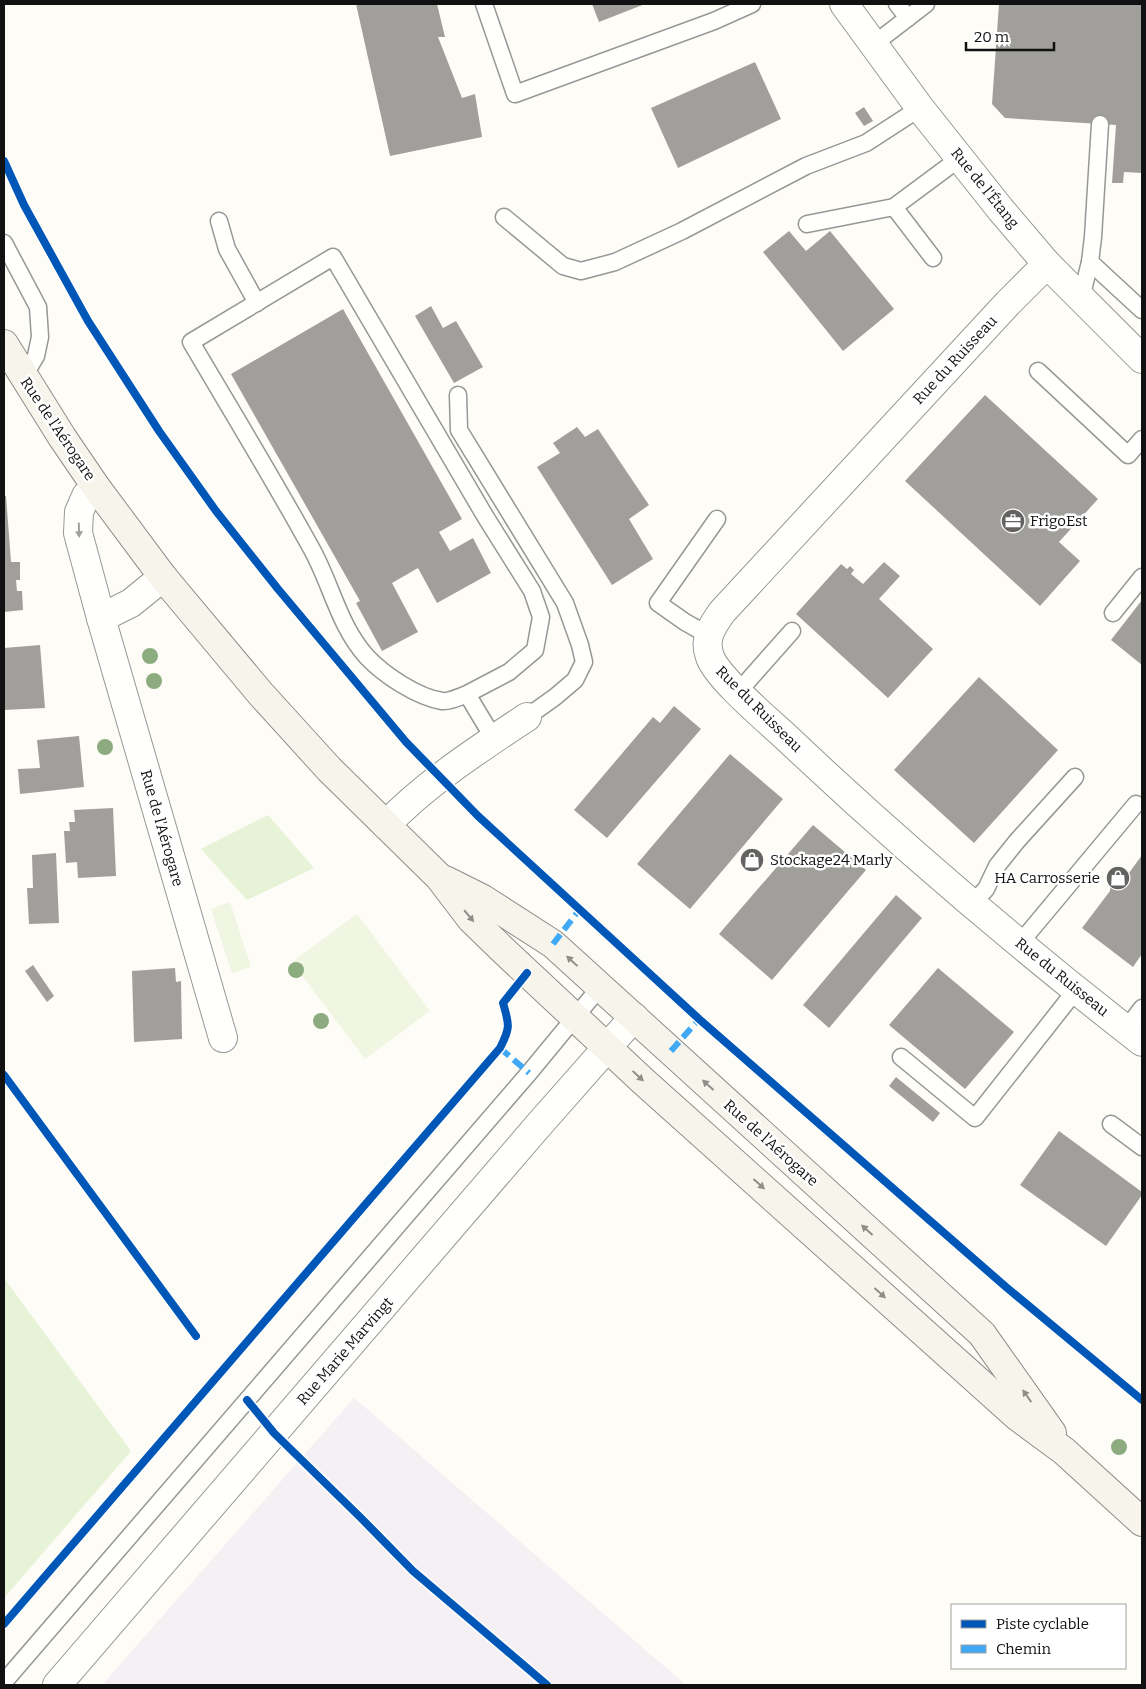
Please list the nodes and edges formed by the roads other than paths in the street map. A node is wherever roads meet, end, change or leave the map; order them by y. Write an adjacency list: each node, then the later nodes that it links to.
1 (484, 4): 2 (lane)
2 (752, 4)
3 (844, 4): 7 (street, Rue de l'Étang)
4 (896, 4): 6 (lane)
5 (926, 4): 6 (lane)
6 (908, 18): 7 (lane)
7 (874, 44): 8 (street, Rue de l'Étang)
8 (920, 108): 10 (street, Rue de l'Étang); 12 (lane)
9 (1100, 124): 17 (lane)
10 (960, 158): 11 (lane); 18 (street, Rue de l'Étang)
11 (894, 207): 14 (lane); 16 (lane)
12 (504, 217)
13 (219, 221): 20 (lane)
14 (807, 224)
15 (4, 243): 25 (lane)
16 (933, 258)
17 (1090, 262): 19 (lane); 21 (lane)
18 (1047, 264): 19 (street, Rue de l'Étang); 35 (street, Rue du Ruisseau)
19 (1081, 298): 23 (street, Rue de l'Étang)
20 (257, 303): 37 (lane); 37 (lane)
21 (1142, 310)
22 (4, 344): 25 (main road, Rue de l'Aérogare)
23 (1138, 346)
24 (1038, 371): 27 (lane)
25 (23, 378): 28 (main road, Rue de l'Aérogare)
26 (458, 395): 38 (lane)
27 (1142, 439)
28 (96, 487): 30 (main road, Rue de l'Aérogare); 33 (street, Rue de l'Aérogare, one-way to 33)
29 (717, 519): 35 (lane)
30 (163, 577): 33 (street); 42 (main road, Rue de l'Aérogare)
31 (1142, 577): 32 (lane)
32 (1113, 613)
33 (101, 618): 52 (street, Rue de l'Aérogare)
34 (792, 631): 36 (lane)
35 (708, 635): 36 (street, Rue du Ruisseau)
36 (738, 692): 44 (street, Rue du Ruisseau)
37 (467, 694): 39 (lane)
38 (527, 717): 39 (street)
39 (494, 739): 42 (street)
40 (1075, 777): 44 (lane)
41 (1136, 804): 45 (lane)
42 (386, 825): 43 (main road, Rue de l'Aérogare)
43 (439, 877): 46 (main road, Rue de l'Aérogare, one-way to 43); 49 (main road, Rue de l'Aérogare, one-way to 49)
44 (972, 904): 45 (street, Rue du Ruisseau)
45 (1020, 943): 47 (street, Rue du Ruisseau)
46 (600, 987): 49 (lane); 50 (main road, Rue de l'Aérogare)
47 (1076, 990): 51 (street, Rue du Ruisseau); 54 (lane)
48 (1142, 1008): 51 (lane)
49 (574, 1017): 53 (main road, Rue de l'Aérogare); 59 (lane)
50 (634, 1018): 53 (street, Rue Marie Marvingt); 57 (main road, Rue de l'Aérogare, one-way to 50)
51 (1134, 1035)
52 (223, 1038)
53 (607, 1048): 57 (main road, Rue de l'Aérogare, one-way to 57); 60 (street, Rue Marie Marvingt)
54 (901, 1057)
55 (1111, 1124): 56 (lane)
56 (1142, 1147)
57 (1064, 1451): 58 (main road, Rue de l'Aérogare)
58 (1142, 1522)
59 (4, 1682)
60 (57, 1685)

